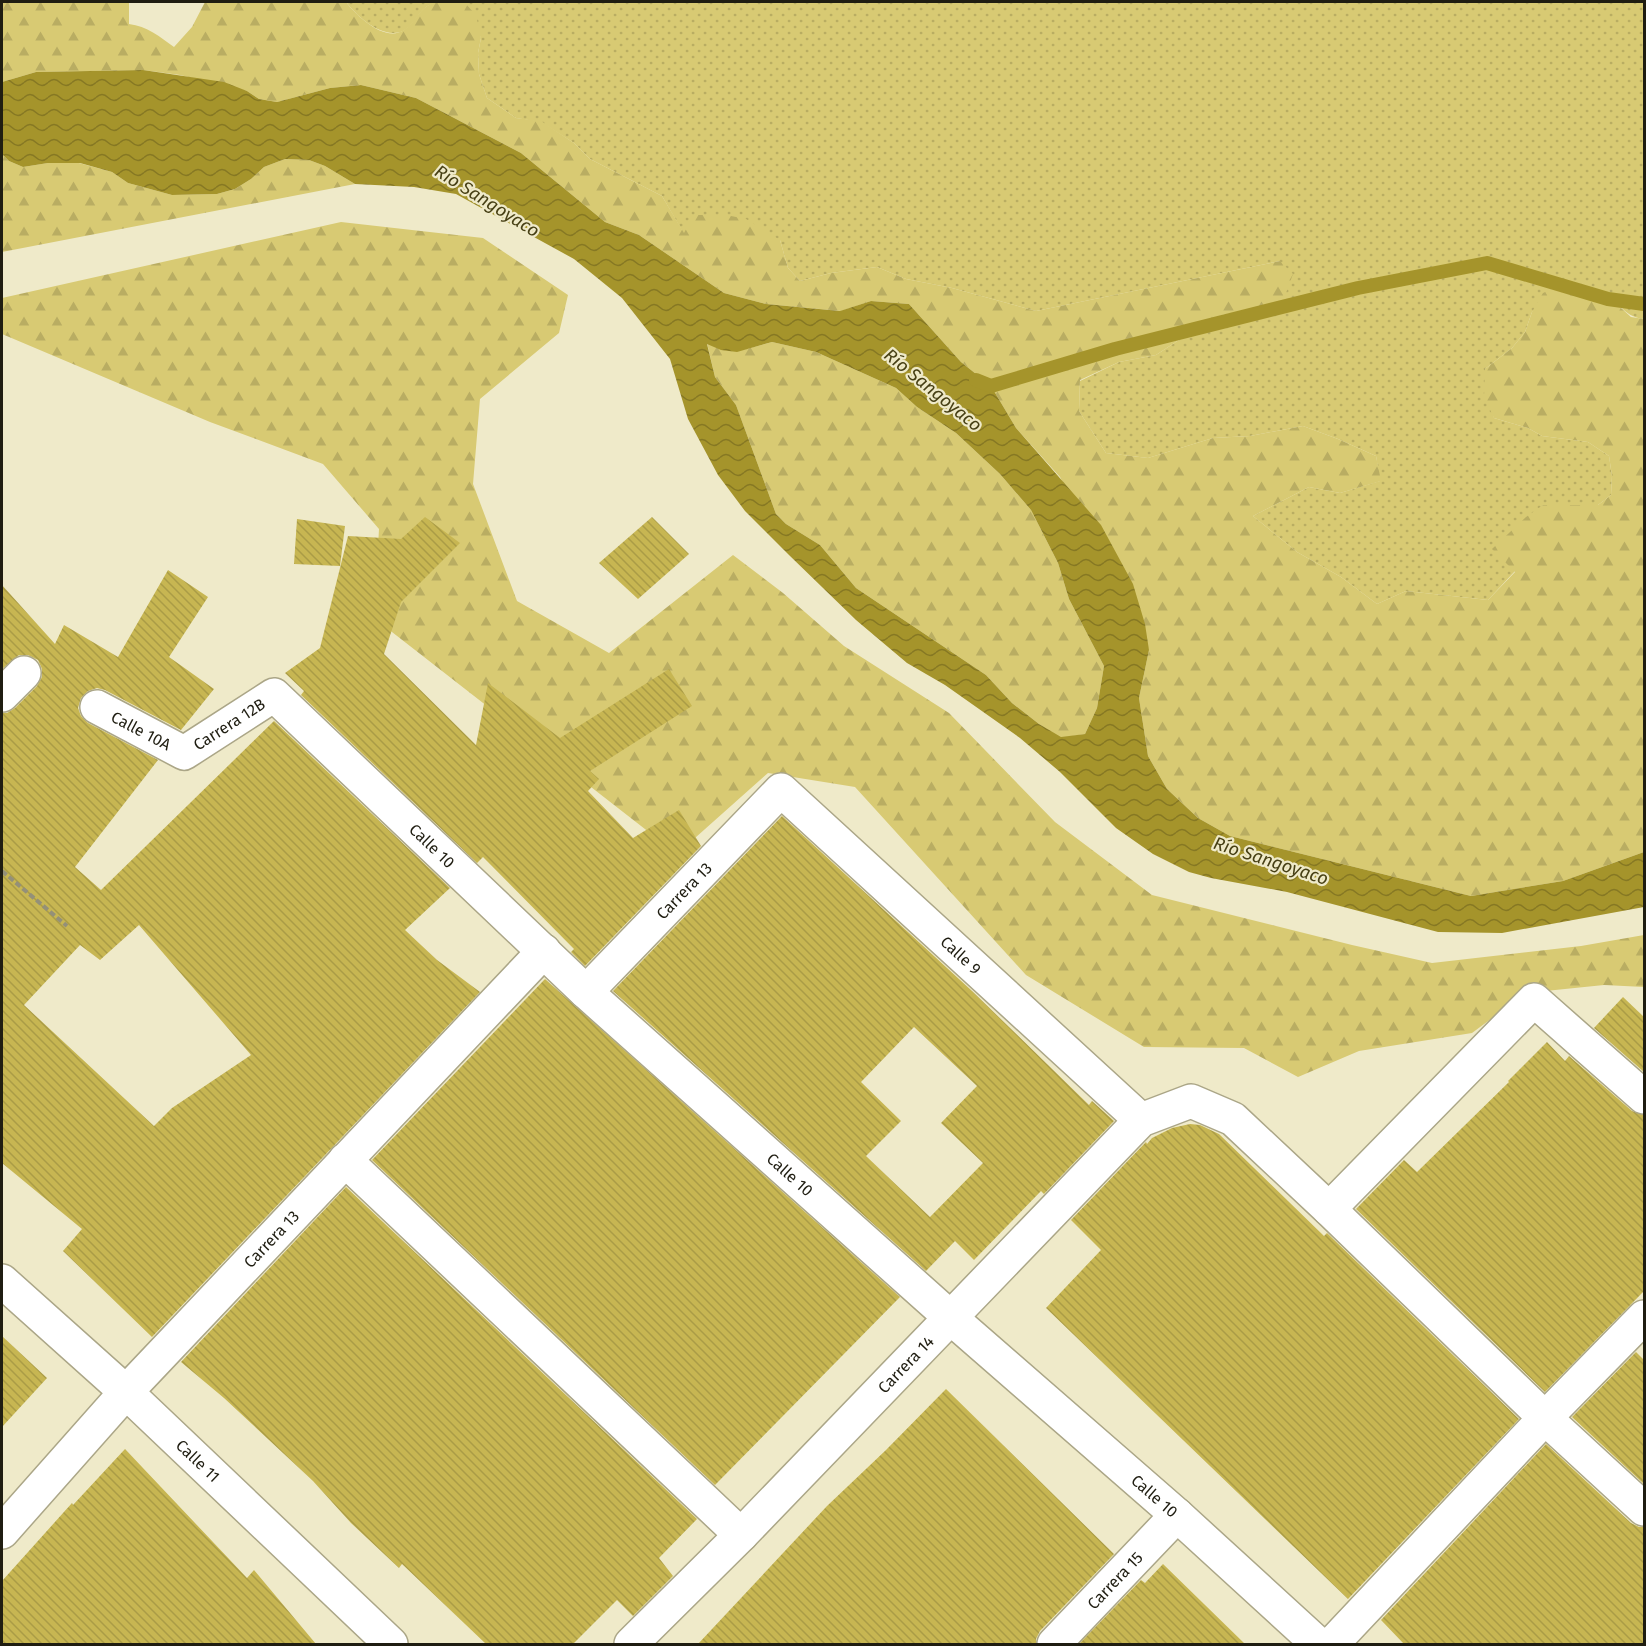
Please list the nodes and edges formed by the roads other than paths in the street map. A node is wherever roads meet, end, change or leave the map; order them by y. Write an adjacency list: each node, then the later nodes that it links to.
1 (274, 695): 3 (street, Carrera 12B); 5 (street, Calle 10)
2 (97, 707): 3 (street, Calle 10A)
3 (184, 753)
4 (781, 790): 6 (street, Carrera 13); 8 (street, Calle 9)
5 (544, 951): 6 (street, Calle 10); 9 (street, Carrera 13)
6 (586, 992): 12 (street, Calle 10)
7 (1644, 1097): 10 (street)
8 (1141, 1120): 10 (street, Carrera 14); 12 (street, Carrera 14)
9 (345, 1161): 14 (street, Carrera 13); 19 (street)
10 (1329, 1209): 15 (street)
11 (2, 1281): 14 (street, Calle 11)
12 (951, 1317): 17 (street, Calle 10); 19 (street, Carrera 14)
13 (1644, 1317): 15 (street)
14 (126, 1392): 18 (street, Carrera 13); 20 (street, Calle 11)
15 (1545, 1418): 16 (street); 24 (street)
16 (1644, 1509)
17 (1177, 1515): 22 (street, Carrera 15); 23 (street, Calle 10)
18 (2, 1532)
19 (741, 1535): 21 (street, Carrera 14)
20 (391, 1644)
21 (631, 1644)
22 (1054, 1644)
23 (1318, 1644)
24 (1332, 1644)

